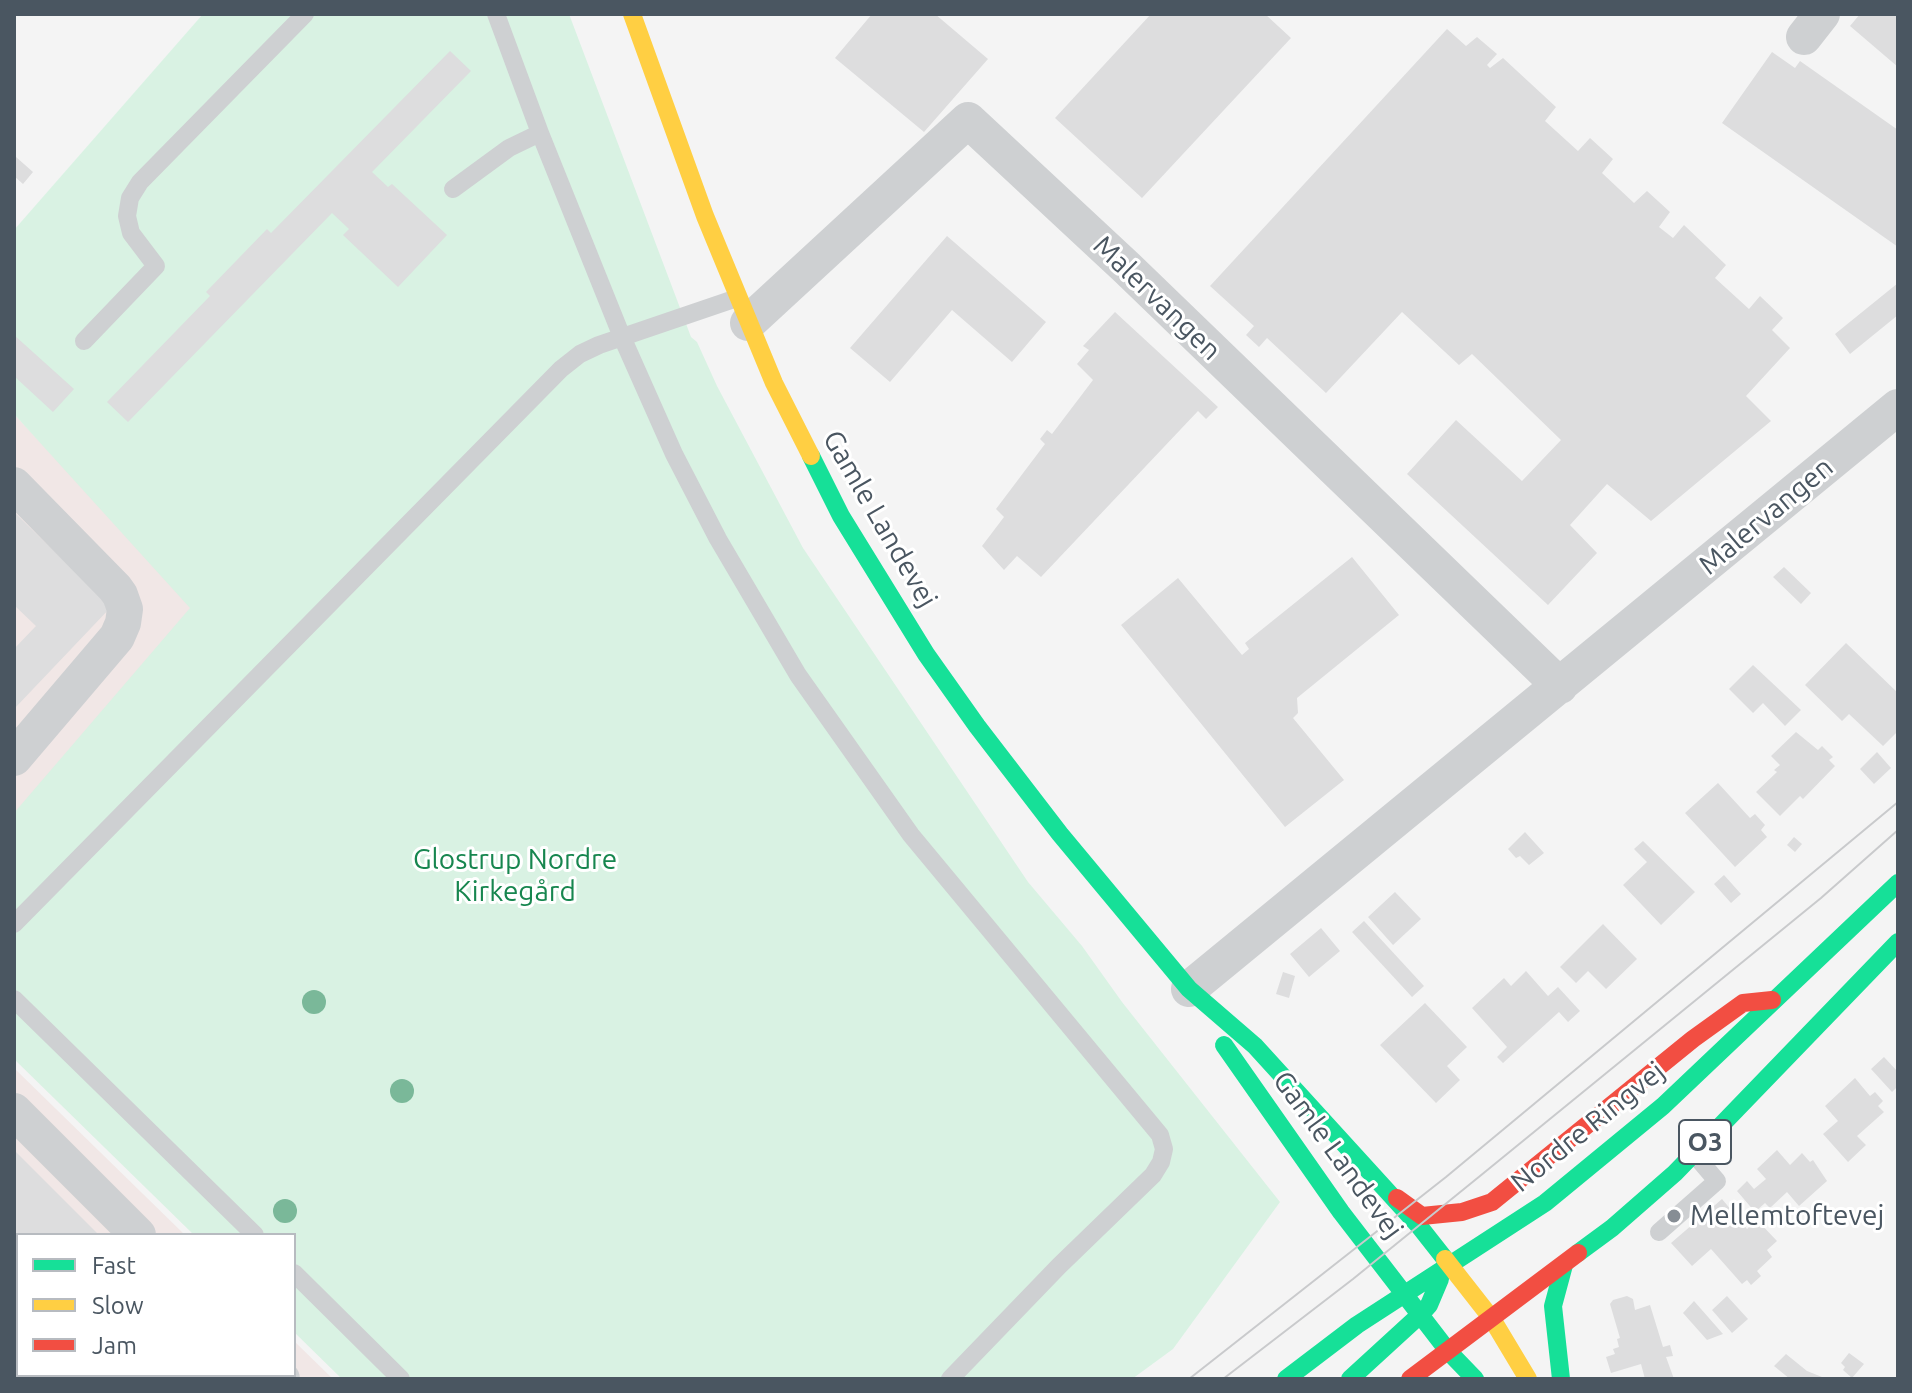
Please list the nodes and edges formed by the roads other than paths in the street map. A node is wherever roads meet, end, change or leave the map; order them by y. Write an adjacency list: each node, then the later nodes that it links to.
1 (305, 14): 8 (lane)
2 (496, 14): 4 (lane)
3 (632, 14): 6 (street, Gamle Landevej)
4 (540, 133): 5 (lane); 7 (lane)
5 (453, 189)
6 (742, 311): 7 (lane); 11 (street, Malervangen); 16 (street, Gamle Landevej)
7 (622, 337): 14 (lane); 33 (lane)
8 (84, 341)
9 (1898, 407): 11 (street, Malervangen)
10 (14, 485): 12 (street)
11 (1560, 686): 16 (street, Malervangen)
12 (14, 758)
13 (1898, 883): 18 (street, Nordre Ringvej / O3)
14 (14, 924)
15 (1898, 942): 20 (street, O3)
16 (1189, 989): 21 (street, Gamle Landevej); 28 (street, Gamle Landevej)
17 (14, 999): 24 (lane)
18 (1772, 1000): 21 (street); 25 (street, Nordre Ringvej / O3)
19 (14, 1111): 23 (street)
20 (1694, 1154): 22 (lane); 26 (street, O3)
21 (1395, 1197): 25 (street, Gamle Landevej)
22 (1659, 1232)
23 (136, 1233)
24 (253, 1233)
25 (1449, 1263): 28 (street, Nordre Ringvej / O3); 29 (street); 30 (street)
26 (1564, 1265): 30 (street, O3); 39 (street)
27 (296, 1275): 32 (lane)
28 (1405, 1293): 29 (street, Gamle Landevej); 34 (street, Nordre Ringvej / O3)
29 (1421, 1314): 31 (street, Gamle Landevej); 35 (street)
30 (1492, 1319): 31 (street, O3); 38 (street)
31 (1448, 1351): 36 (street, O3); 37 (street)
32 (401, 1379)
33 (950, 1379)
34 (1286, 1379)
35 (1350, 1379)
36 (1410, 1379)
37 (1475, 1379)
38 (1528, 1379)
39 (1561, 1379)

